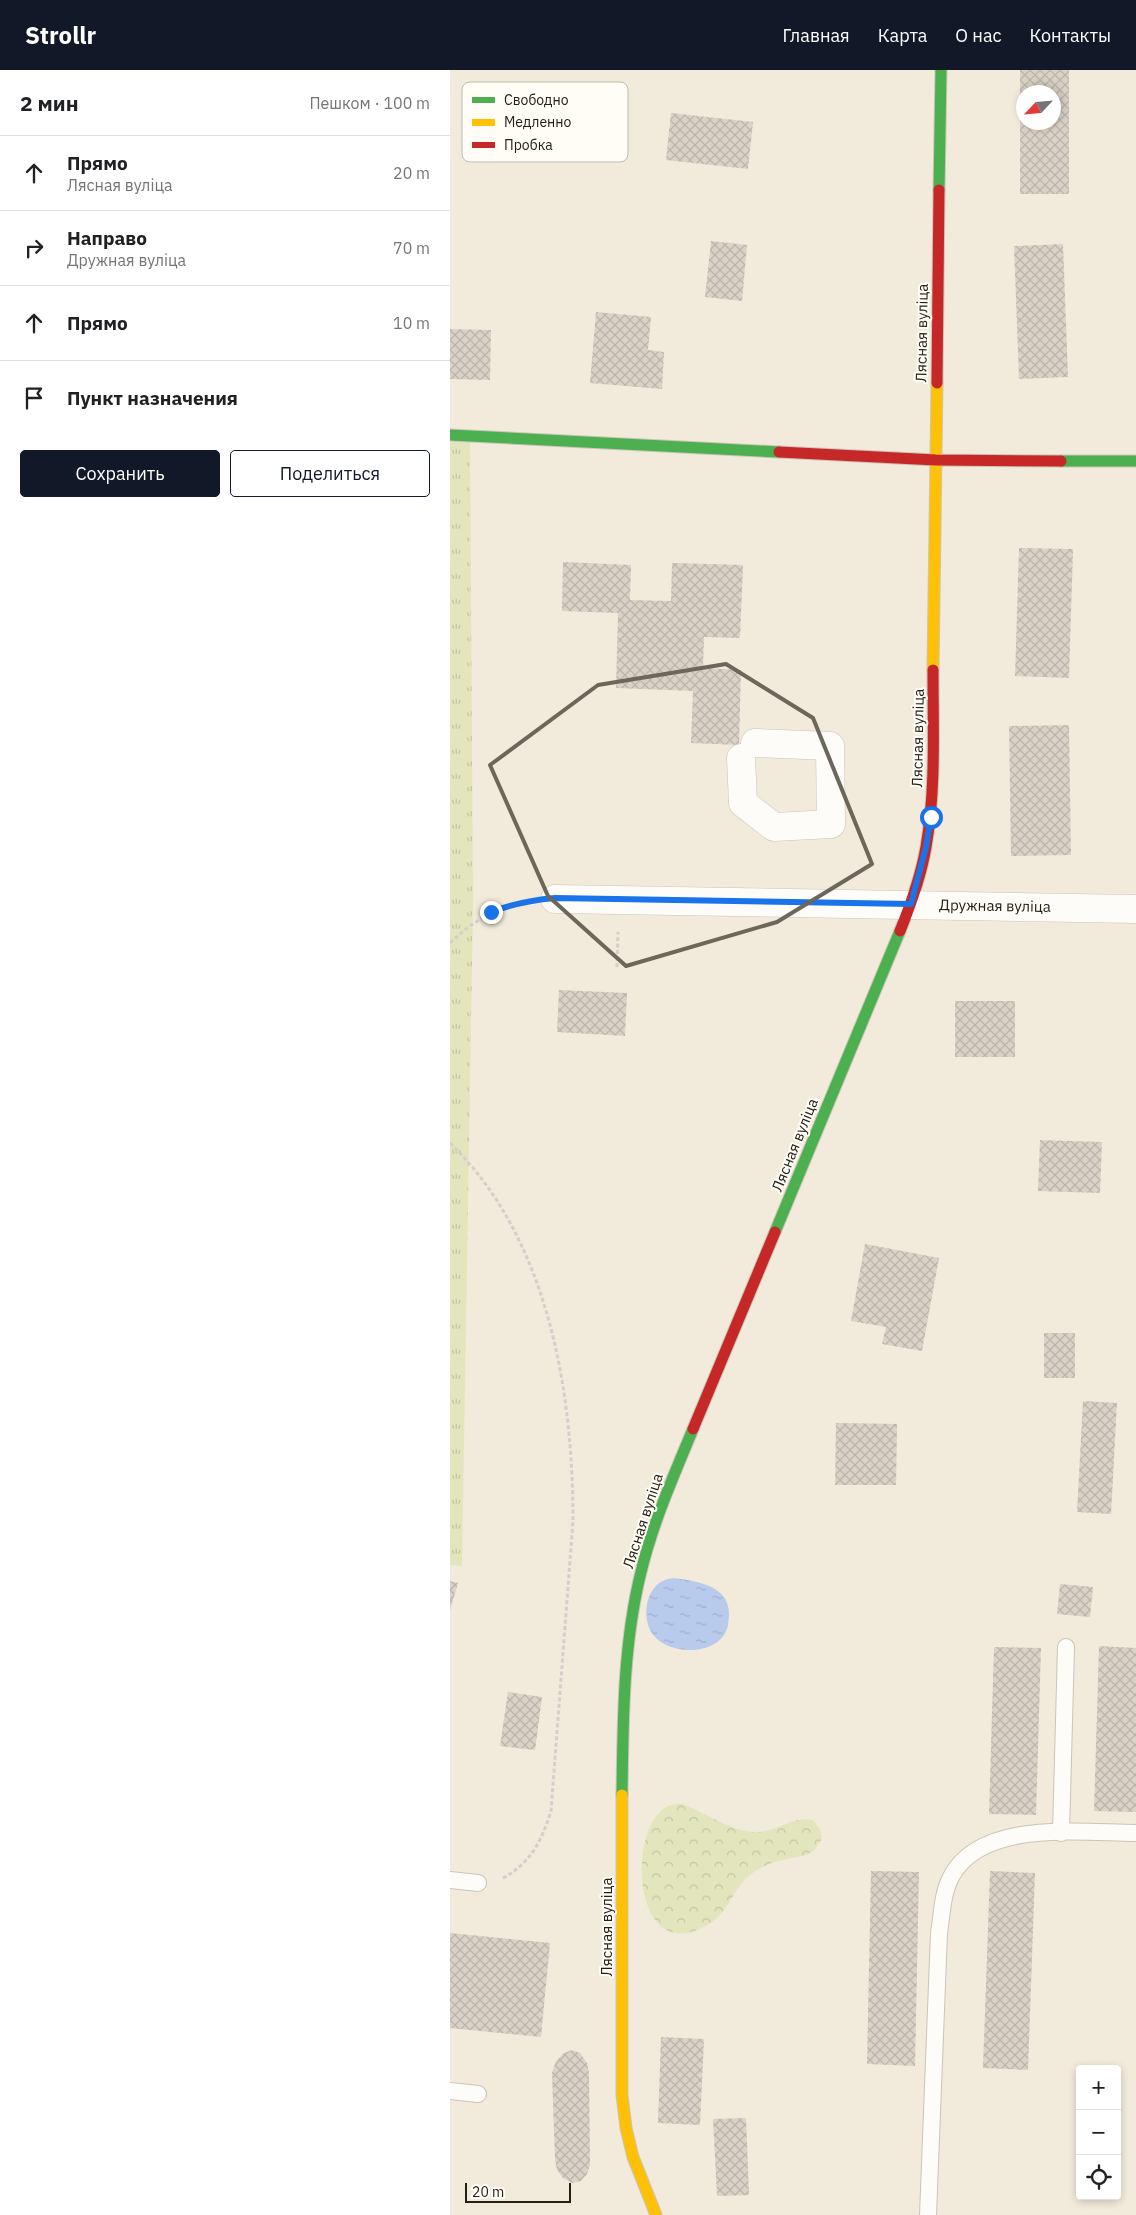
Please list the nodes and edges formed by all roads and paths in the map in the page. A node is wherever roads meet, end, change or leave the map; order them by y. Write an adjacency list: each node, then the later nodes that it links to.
1 (941, 70): 3 (street, Лясная вуліца)
2 (450, 435): 3 (street)
3 (936, 460): 4 (street); 6 (street, Лясная вуліца)
4 (1136, 462)
5 (555, 898): 6 (street, Дружная вуліца); 8 (path)
6 (911, 904): 7 (street, Дружная вуліца); 17 (street, Лясная вуліца)
7 (1136, 909)
8 (450, 943)
9 (450, 1143): 14 (path)
10 (1066, 1647): 11 (lane)
11 (1061, 1833): 12 (lane); 18 (lane)
12 (1136, 1833)
13 (450, 1880): 14 (lane)
14 (478, 1883)
15 (450, 2091): 16 (lane)
16 (478, 2094)
17 (656, 2215)
18 (928, 2215)

